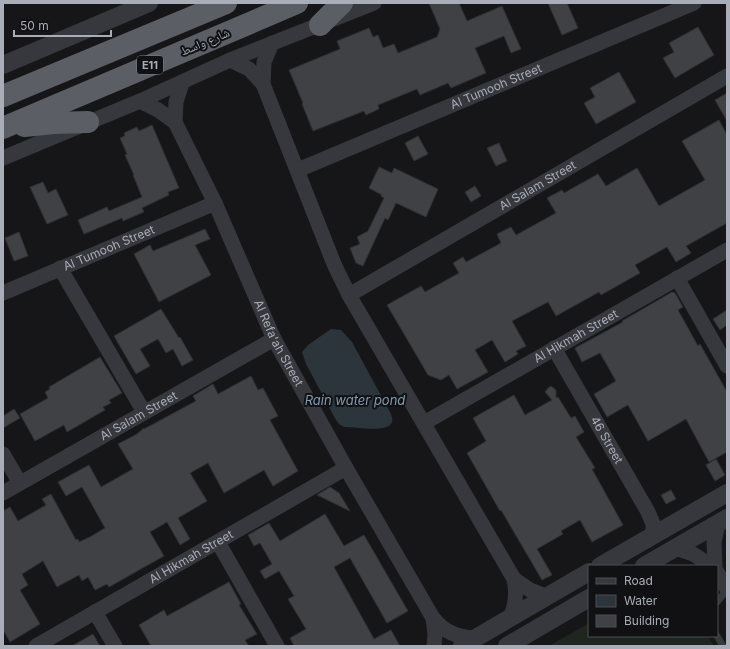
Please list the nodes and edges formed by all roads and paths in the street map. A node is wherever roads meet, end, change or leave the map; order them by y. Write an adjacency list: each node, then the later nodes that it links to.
1 (226, 3): 14 (highway, E11)
2 (297, 3): 18 (highway, شارع واسط / E11)
3 (342, 3): 7 (highway)
4 (374, 3): 7 (street)
5 (694, 3): 20 (street, Al Tumooh Street)
6 (144, 4): 10 (street)
7 (320, 26): 8 (street)
8 (272, 43): 9 (street); 13 (street)
9 (230, 60): 12 (street); 13 (street)
10 (3, 65)
11 (727, 76): 26 (street, Al Salam Street)
12 (182, 82): 15 (street); 17 (street, Al Refa'ah Street)
13 (263, 84): 20 (street)
14 (3, 96)
15 (140, 101): 16 (street); 17 (street, Al Refa'ah Street)
16 (88, 122): 18 (highway); 19 (street)
17 (175, 122): 21 (street, Al Refa'ah Street)
18 (3, 128)
19 (3, 158)
20 (298, 170): 26 (street)
21 (215, 203): 23 (street, Al Tumooh Street); 27 (street, Al Refa'ah Street)
22 (727, 250): 24 (street, Al Hikmah Street)
23 (60, 268): 25 (street, Al Tumooh Street); 30 (street)
24 (677, 278): 28 (street, Al Hikmah Street); 29 (street)
25 (3, 292)
26 (349, 295): 31 (street)
27 (274, 338): 30 (street, Al Salam Street); 33 (street, Al Refa'ah Street)
28 (554, 348): 31 (street, Al Hikmah Street); 38 (street, 46 Street)
29 (727, 366)
30 (144, 412): 34 (street, Al Salam Street)
31 (424, 423): 47 (street)
32 (3, 454): 34 (street)
33 (346, 468): 39 (street, Al Hikmah Street); 53 (street, Al Refa'ah Street)
34 (20, 483): 35 (street, Al Salam Street)
35 (3, 493)
36 (727, 493): 38 (street)
37 (723, 521): 40 (street); 44 (street)
38 (654, 535): 41 (street)
39 (218, 542): 52 (street, Al Hikmah Street); 59 (street)
40 (675, 548): 42 (street); 43 (street)
41 (602, 565)
42 (646, 565)
43 (712, 565)
44 (714, 565)
45 (588, 573): 49 (street)
46 (718, 574): 48 (street)
47 (514, 579): 49 (street); 54 (street)
48 (727, 589): 51 (lane)
49 (548, 597): 54 (street)
50 (588, 599): 61 (street)
51 (718, 601)
52 (95, 612): 57 (street, Al Hikmah Street); 58 (street)
53 (433, 618): 56 (street, Al Refa'ah Street); 60 (street, Al Refa'ah Street)
54 (510, 618): 56 (street)
55 (718, 637): 62 (lane)
56 (468, 642)
57 (36, 646)
58 (115, 646)
59 (277, 646)
60 (434, 646)
61 (507, 646)
62 (723, 646)

